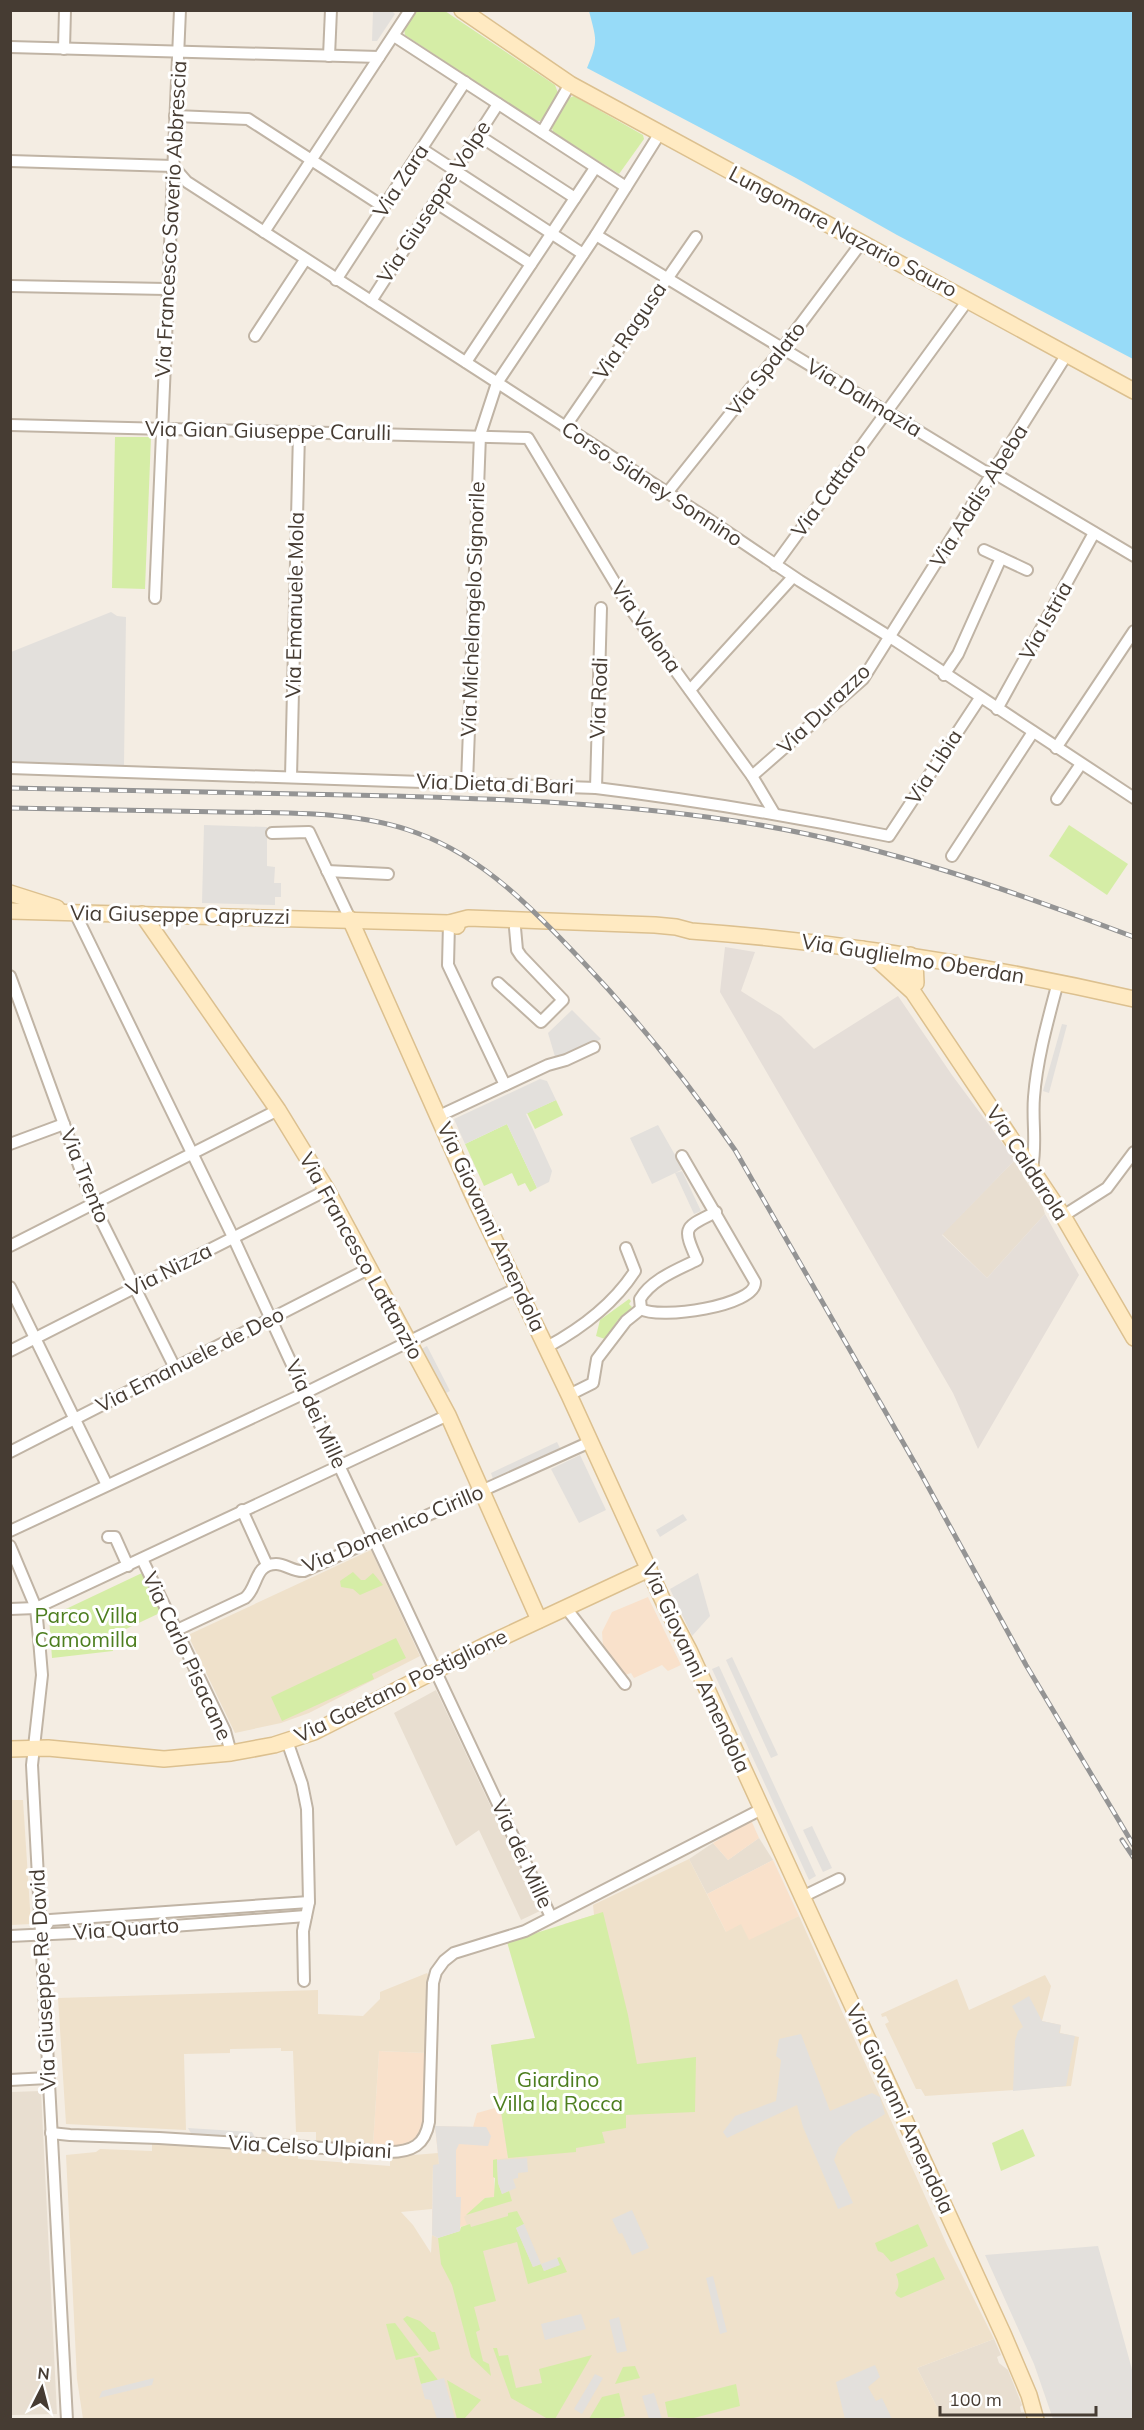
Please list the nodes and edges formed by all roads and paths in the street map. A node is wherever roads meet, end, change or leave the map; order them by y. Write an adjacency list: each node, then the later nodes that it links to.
1 (65, 10): 8 (street)
2 (180, 10): 9 (street, Via Francesco Saverio Abbrescia)
3 (331, 10): 10 (street)
4 (410, 10): 6 (street)
5 (462, 10): 13 (main road, Lungomare Nazario Sauro)
6 (394, 36): 11 (street); 12 (street)
7 (10, 47): 8 (street)
8 (64, 49): 9 (street)
9 (179, 51): 10 (street); 15 (street, Via Francesco Saverio Abbrescia)
10 (328, 56): 11 (street)
11 (380, 57): 20 (street)
12 (465, 82): 14 (street); 19 (street, Via Zara)
13 (570, 84): 16 (street); 17 (main road, Lungomare Nazario Sauro)
14 (498, 104): 16 (street); 18 (street, Via Giuseppe Volpe)
15 (175, 116): 20 (street); 22 (street, Via Francesco Saverio Abbrescia)
16 (542, 132): 23 (street)
17 (660, 133): 25 (street, Via Michelangelo Signorile); 33 (main road, Lungomare Nazario Sauro)
18 (478, 135): 24 (street, Via Giuseppe Volpe); 26 (street)
19 (422, 149): 24 (street); 28 (street, Via Zara)
20 (311, 159): 28 (street); 29 (street)
21 (10, 161): 22 (street)
22 (173, 166): 29 (street, Corso Sidney Sonnino); 40 (street, Via Francesco Saverio Abbrescia)
23 (595, 168): 25 (street); 26 (street)
24 (455, 170): 27 (street, Via Giuseppe Volpe); 30 (street)
25 (626, 187): 31 (street, Via Michelangelo Signorile)
26 (575, 198): 30 (street)
27 (435, 202): 36 (street); 42 (street, Via Giuseppe Volpe)
28 (384, 207): 38 (street, Via Zara)
29 (264, 232): 35 (street, Corso Sidney Sonnino)
30 (552, 233): 34 (street); 36 (street)
31 (596, 235): 34 (street, Via Michelangelo Signorile); 37 (street, Via Dalmazia)
32 (696, 237): 37 (street, Via Ragusa)
33 (862, 242): 41 (main road, Lungomare Nazario Sauro); 44 (street, Via Spalato)
34 (583, 254): 47 (street, Via Michelangelo Signorile)
35 (305, 260): 38 (street, Corso Sidney Sonnino); 43 (street)
36 (531, 264): 46 (street)
37 (666, 277): 44 (street, Via Dalmazia); 51 (street, Via Ragusa)
38 (336, 280): 42 (street, Corso Sidney Sonnino)
39 (10, 286): 40 (street)
40 (166, 289): 52 (street, Via Francesco Saverio Abbrescia)
41 (968, 300): 45 (main road, Lungomare Nazario Sauro); 49 (street, Via Cattaro)
42 (371, 301): 46 (street, Corso Sidney Sonnino)
43 (255, 336)
44 (782, 349): 49 (street, Via Dalmazia); 57 (street, Via Spalato)
45 (1067, 354): 48 (main road, Lungomare Nazario Sauro); 56 (street, Via Addis Abeba)
46 (466, 362): 47 (street, Corso Sidney Sonnino)
47 (497, 383): 51 (street, Corso Sidney Sonnino); 54 (street, Via Michelangelo Signorile)
48 (1134, 391)
49 (887, 412): 56 (street, Via Dalmazia); 62 (street, Via Cattaro)
50 (10, 425): 52 (street, Via Gian Giuseppe Carulli)
51 (565, 427): 57 (street, Corso Sidney Sonnino)
52 (162, 428): 53 (street, Via Gian Giuseppe Carulli); 65 (street, Via Francesco Saverio Abbrescia)
53 (299, 432): 54 (street, Via Gian Giuseppe Carulli); 80 (street, Via Emanuele Mola)
54 (480, 435): 55 (street, Via Gian Giuseppe Carulli); 81 (street, Via Michelangelo Signorile)
55 (526, 437): 70 (street, Via Valona)
56 (994, 473): 58 (street, Via Dalmazia); 68 (street, Via Addis Abeba)
57 (668, 493): 62 (street, Corso Sidney Sonnino)
58 (1094, 533): 60 (street, Via Dalmazia); 72 (street, Via Istria)
59 (984, 550): 61 (street)
60 (1134, 556)
61 (1001, 558): 63 (street); 69 (street)
62 (775, 565): 64 (street, Corso Sidney Sonnino)
63 (1027, 570)
64 (794, 577): 68 (street, Corso Sidney Sonnino); 70 (street)
65 (155, 598)
66 (601, 608): 82 (street, Via Rodi)
67 (1134, 631): 74 (street)
68 (890, 638): 69 (street, Corso Sidney Sonnino); 79 (street, Via Durazzo)
69 (944, 675): 71 (street, Corso Sidney Sonnino)
70 (690, 690): 79 (street, Via Valona)
71 (980, 698): 72 (street, Corso Sidney Sonnino); 87 (street, Via Libia)
72 (997, 709): 73 (street, Corso Sidney Sonnino)
73 (1033, 732): 74 (street, Corso Sidney Sonnino); 88 (street)
74 (1056, 748): 75 (street, Corso Sidney Sonnino)
75 (1081, 764): 83 (street, Corso Sidney Sonnino); 84 (street)
76 (10, 768): 77 (street, Via Dieta di Bari)
77 (98, 771): 78 (street, Via Dieta di Bari); 80 (street, Via Dieta di Bari)
78 (10, 774)
79 (752, 776): 85 (street, Via Valona)
80 (291, 777): 81 (street, Via Dieta di Bari)
81 (467, 783): 82 (street, Via Dieta di Bari)
82 (596, 788): 85 (street, Via Dieta di Bari)
83 (1134, 798)
84 (1057, 800)
85 (774, 813): 87 (street, Via Dieta di Bari)
86 (272, 833): 89 (street)
87 (889, 836)
88 (952, 856)
89 (327, 872): 90 (street); 95 (street)
90 (388, 874)
91 (10, 893): 93 (main road)
92 (10, 911): 93 (main road, Via Giuseppe Capruzzi)
93 (75, 913): 94 (main road, Via Giuseppe Capruzzi); 114 (street, Via dei Mille)
94 (142, 915): 95 (main road, Via Giuseppe Capruzzi); 109 (main road, Via Francesco Lattanzio)
95 (350, 919): 96 (main road, Via Guglielmo Oberdan); 110 (main road, Via Giovanni Amendola)
96 (449, 923): 97 (main road, Via Guglielmo Oberdan); 98 (main road, Via Guglielmo Oberdan); 108 (street)
97 (515, 928): 98 (main road, Via Guglielmo Oberdan); 104 (street)
98 (691, 931): 99 (main road, Via Guglielmo Oberdan)
99 (859, 948): 100 (main road, Via Guglielmo Oberdan); 105 (main road)
100 (910, 955): 101 (main road, Via Guglielmo Oberdan); 105 (main road)
101 (953, 961): 103 (main road, Via Guglielmo Oberdan); 105 (main road)
102 (10, 976): 111 (street, Via Trento)
103 (1058, 982): 106 (main road, Via Guglielmo Oberdan); 116 (street)
104 (498, 983)
105 (910, 986): 116 (main road, Via Caldarola)
106 (1134, 999)
107 (594, 1047): 108 (street)
108 (505, 1085): 110 (street)
109 (278, 1110): 114 (street); 117 (main road, Via Francesco Lattanzio)
110 (439, 1116): 127 (main road, Via Giovanni Amendola)
111 (64, 1124): 112 (street); 118 (street, Via Trento)
112 (10, 1144)
113 (1134, 1152): 120 (street)
114 (192, 1153): 118 (street); 121 (street, Via dei Mille)
115 (682, 1156): 119 (street)
116 (1032, 1168): 120 (main road, Via Caldarola)
117 (327, 1190): 121 (street, Via Nizza); 124 (main road, Via Francesco Lattanzio)
118 (93, 1204): 122 (street); 125 (street, Via Trento)
119 (716, 1212): 128 (street); 128 (street)
120 (1063, 1216): 131 (main road, Via Caldarola)
121 (233, 1237): 125 (street, Via Nizza); 129 (street, Via dei Mille)
122 (10, 1246)
123 (626, 1248): 133 (street)
124 (370, 1268): 129 (street, Via Emanuele de Deo); 132 (main road, Via Francesco Lattanzio)
125 (135, 1286): 130 (street, Via Nizza); 135 (street, Via Trento)
126 (10, 1287): 130 (street)
127 (519, 1287): 132 (street); 133 (main road, Via Giovanni Amendola)
128 (641, 1309): 137 (street)
129 (272, 1318): 135 (street, Via Emanuele de Deo); 136 (street, Via dei Mille)
130 (35, 1338): 134 (street, Via Nizza); 139 (street)
131 (1134, 1338)
132 (410, 1342): 136 (street); 138 (main road, Via Francesco Lattanzio)
133 (547, 1347): 137 (main road, Via Giovanni Amendola)
134 (10, 1351)
135 (176, 1368): 139 (street, Via Emanuele de Deo)
136 (305, 1393): 142 (street, Via dei Mille); 143 (street)
137 (569, 1395): 140 (main road, Via Giovanni Amendola)
138 (448, 1415): 142 (street); 144 (main road, Via Francesco Lattanzio)
139 (75, 1419): 141 (street, Via Emanuele de Deo); 143 (street)
140 (590, 1442): 144 (street, Via Domenico Cirillo); 153 (main road, Via Giovanni Amendola)
141 (10, 1452)
142 (340, 1465): 145 (street); 148 (street, Via dei Mille)
143 (107, 1485): 146 (street)
144 (481, 1493): 148 (street, Via Domenico Cirillo); 157 (main road, Via Francesco Lattanzio)
145 (242, 1510): 150 (street); 151 (street)
146 (10, 1531)
147 (108, 1537): 152 (street)
148 (374, 1539): 151 (street, Via Domenico Cirillo); 159 (street, Via dei Mille)
149 (10, 1546): 154 (street, Via Giuseppe Re David)
150 (142, 1558): 152 (street); 158 (street, Via Carlo Pisacane)
151 (267, 1565): 158 (street)
152 (128, 1566): 154 (street)
153 (649, 1569): 155 (main road, Via Gaetano Postiglione); 165 (main road, Via Giovanni Amendola)
154 (36, 1608): 156 (street); 163 (street, Via Giuseppe Re David)
155 (566, 1608): 157 (main road, Via Gaetano Postiglione); 160 (street)
156 (10, 1609)
157 (539, 1620): 159 (main road, Via Gaetano Postiglione)
158 (177, 1630): 164 (street, Via Carlo Pisacane)
159 (436, 1671): 161 (main road, Via Gaetano Postiglione); 171 (street, Via dei Mille)
160 (625, 1684)
161 (287, 1741): 164 (main road, Via Gaetano Postiglione); 168 (street)
162 (10, 1749): 163 (main road, Via Gaetano Postiglione)
163 (33, 1750): 164 (main road, Via Gaetano Postiglione); 173 (street, Via Giuseppe Re David)
164 (231, 1753)
165 (762, 1809): 167 (main road, Via Giovanni Amendola); 171 (street, Via Celso Ulpiani)
166 (837, 1880): 167 (street)
167 (802, 1897): 180 (main road, Via Giovanni Amendola)
168 (309, 1902): 169 (street); 170 (street, Via Quarto)
169 (306, 1916): 172 (street, Via Quarto); 175 (street)
170 (93, 1917): 172 (street); 173 (street, Via Quarto)
171 (552, 1917): 178 (street, Via Celso Ulpiani)
172 (94, 1932): 173 (street, Via Quarto)
173 (41, 1934): 174 (street); 176 (street, Via Giuseppe Re David)
174 (10, 1936)
175 (304, 1981)
176 (48, 2078): 177 (street); 178 (street, Via Giuseppe Re David)
177 (10, 2080)
178 (51, 2133): 179 (street, Via Giuseppe Re David)
179 (67, 2420)
180 (1036, 2420)

